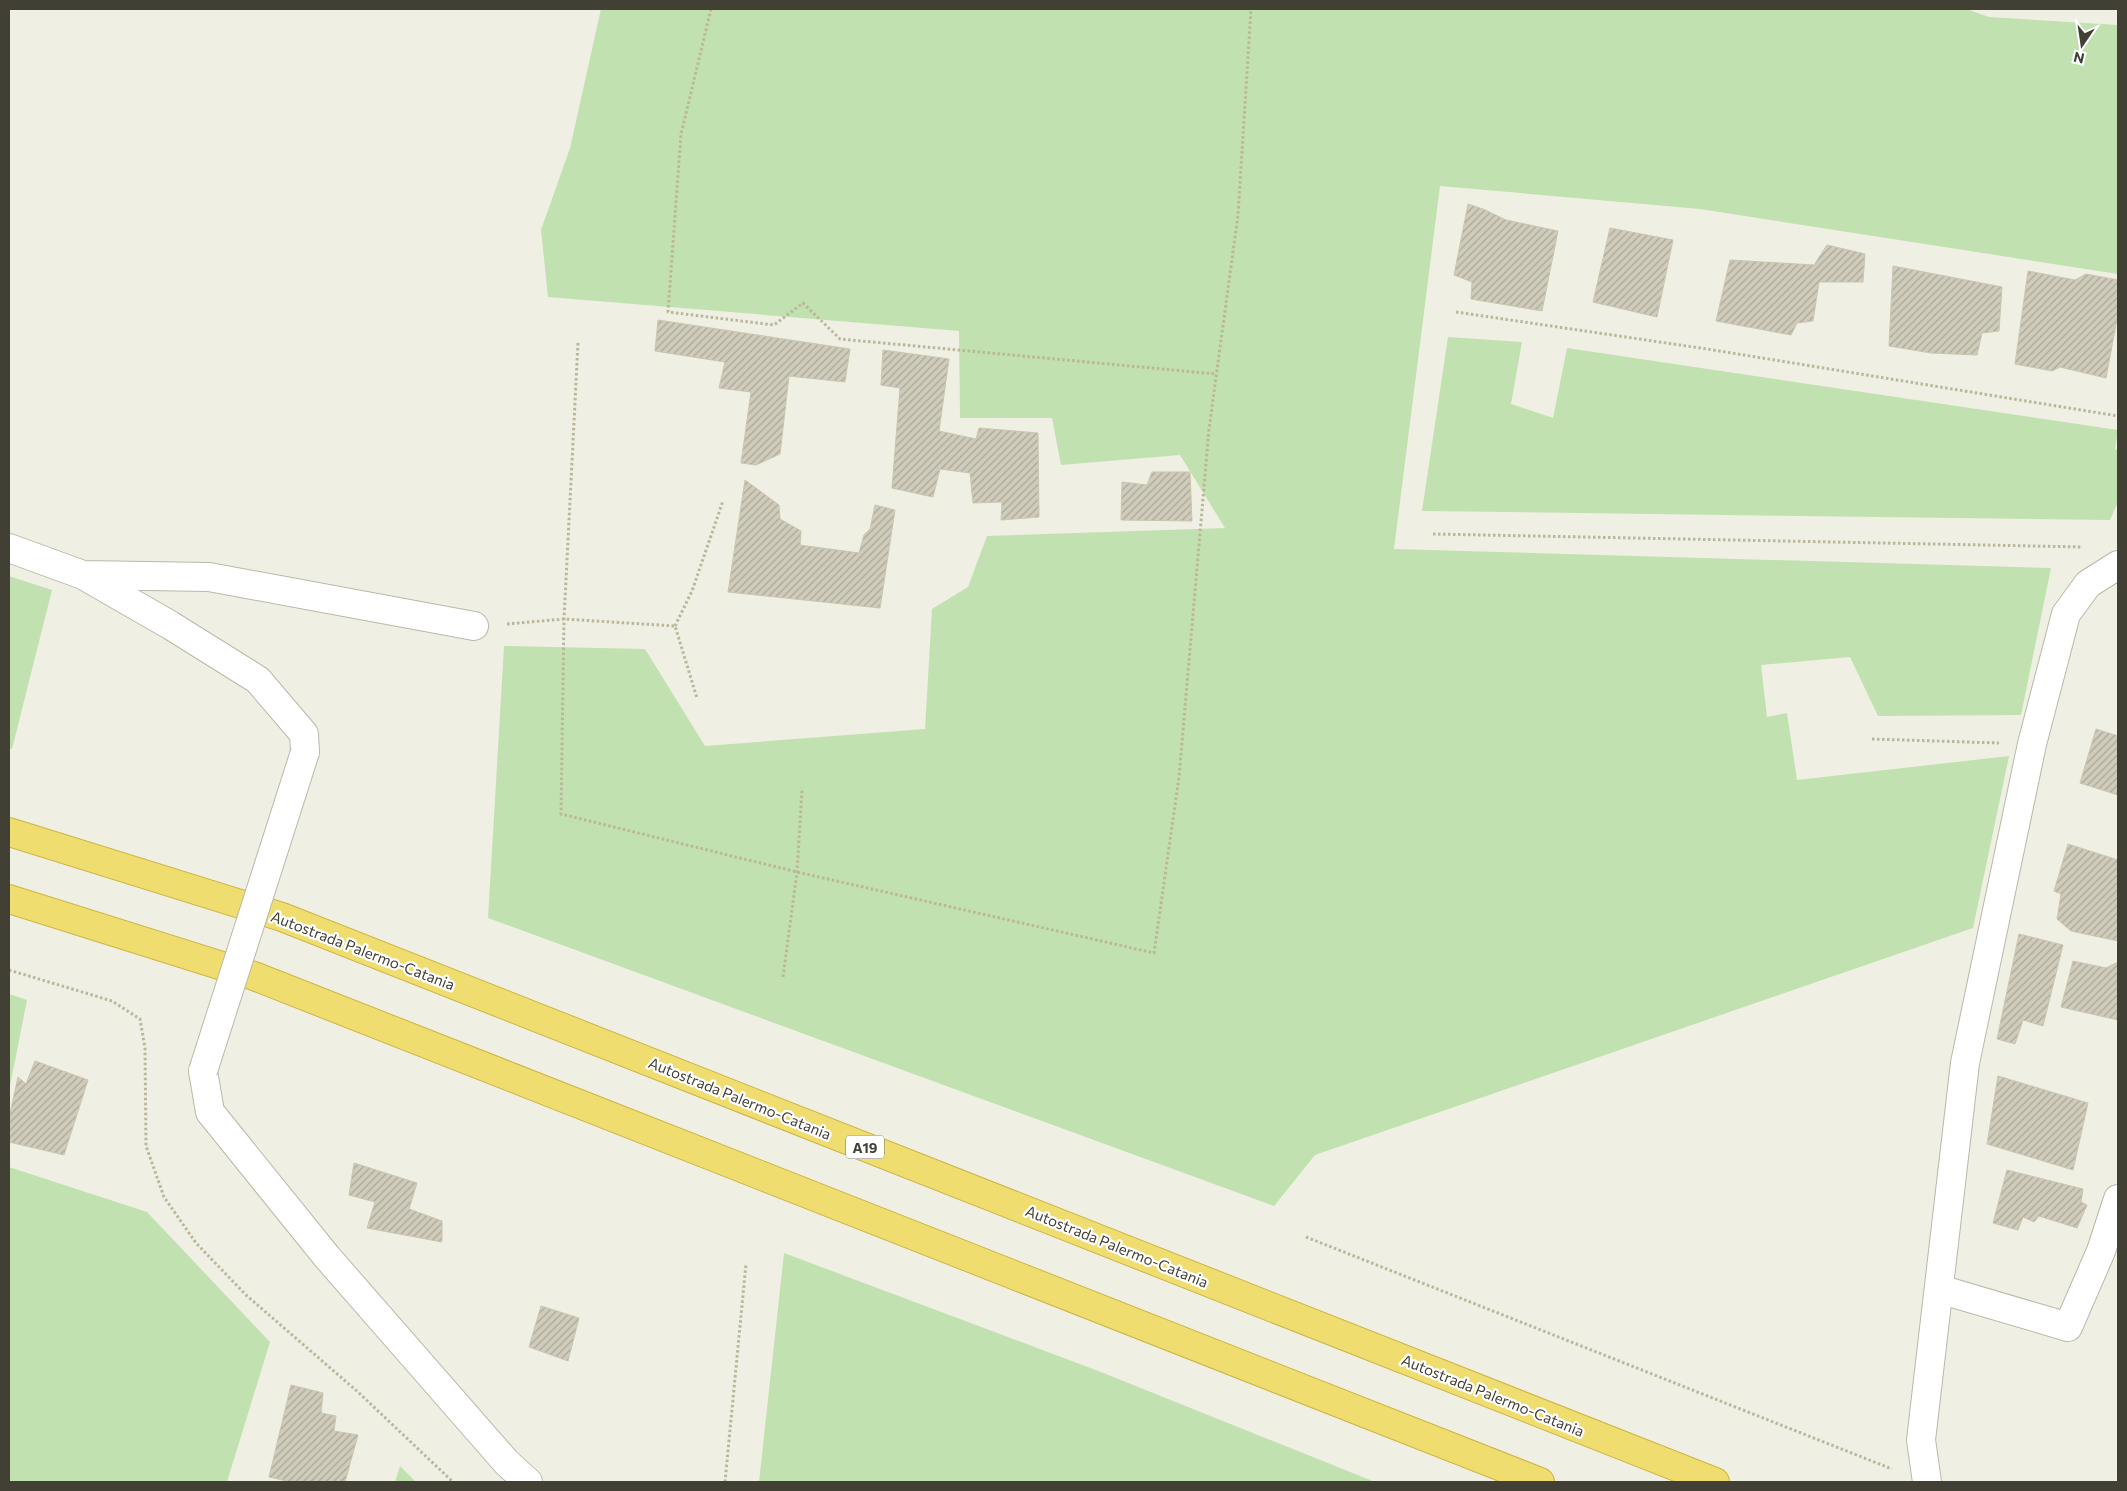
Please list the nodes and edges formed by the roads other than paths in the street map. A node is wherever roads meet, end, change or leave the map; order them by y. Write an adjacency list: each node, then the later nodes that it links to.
1 (9, 548): 3 (street)
2 (2118, 564): 8 (street)
3 (83, 575): 4 (street); 9 (street, bridge)
4 (474, 626)
5 (9, 832): 11 (highway, Autostrada Palermo-Catania / A19)
6 (9, 900): 10 (highway)
7 (2118, 1199): 8 (street)
8 (1939, 1289): 12 (street)
9 (528, 1482)
10 (1540, 1482)
11 (1715, 1482)
12 (1927, 1482)

